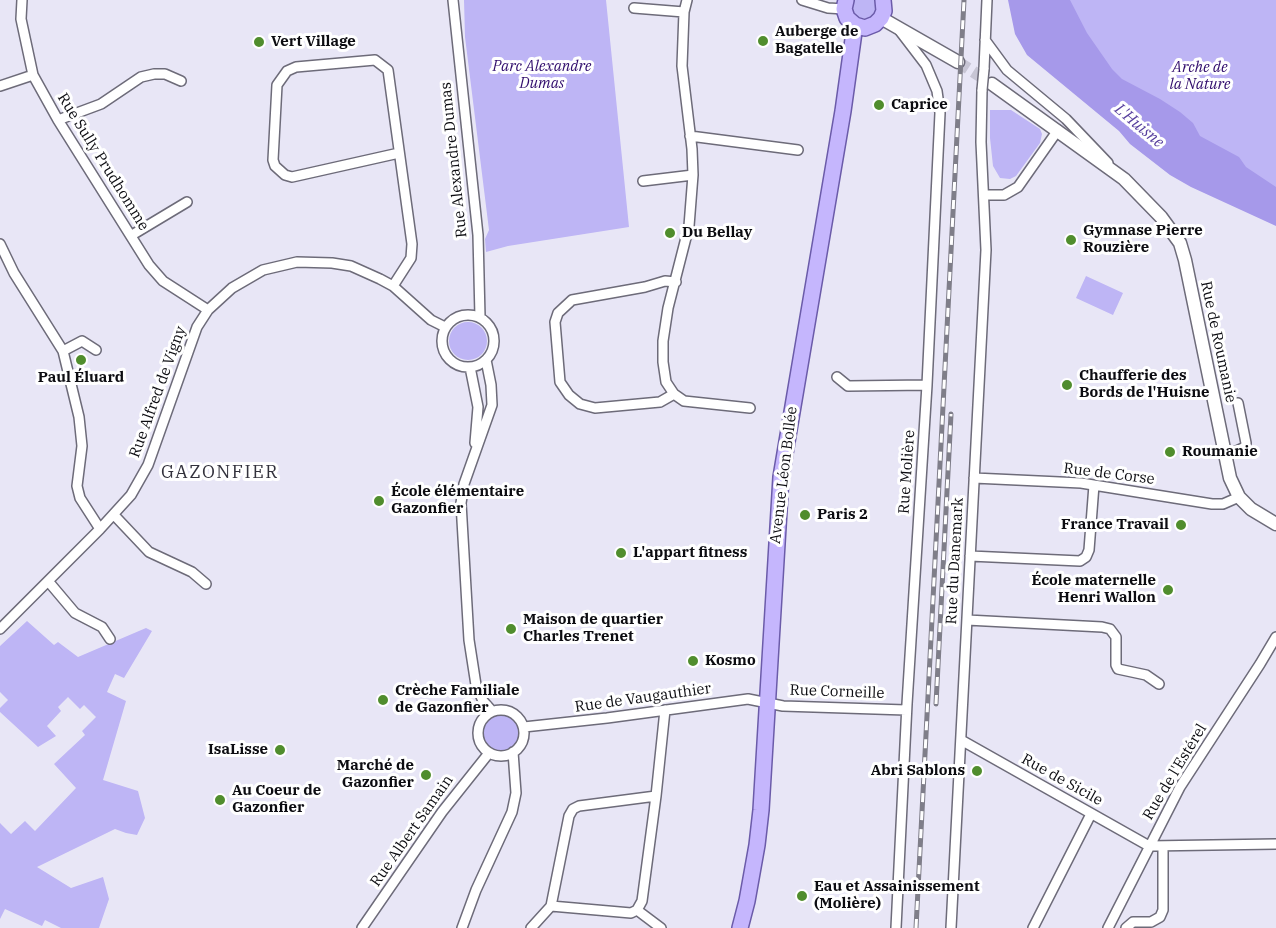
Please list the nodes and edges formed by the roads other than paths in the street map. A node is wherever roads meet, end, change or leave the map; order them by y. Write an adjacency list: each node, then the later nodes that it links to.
1 (22, 0): 15 (street, Rue Sully Prudhomme)
2 (453, 0): 34 (street, Rue Alexandre Dumas)
3 (687, 0): 9 (street)
4 (802, 0): 7 (street)
5 (883, 0): 10 (main road)
6 (987, 0): 13 (street, Rue du Danemark)
7 (845, 4): 11 (main road)
8 (634, 8): 9 (street)
9 (684, 12): 21 (street)
10 (881, 18): 11 (main road); 12 (street)
11 (855, 25): 61 (main road, Avenue Léon Bollée)
12 (899, 30): 14 (street); 41 (street, Rue Molière)
13 (985, 40): 18 (street, Rue du Danemark, bridge); 25 (street)
14 (958, 62)
15 (33, 75): 17 (street); 19 (street, Rue Sully Prudhomme)
16 (181, 81): 19 (street)
17 (0, 86)
18 (990, 87): 20 (street, Rue de Roumanie); 27 (street, Rue du Danemark)
19 (58, 120): 29 (street, Rue Sully Prudhomme)
20 (1058, 130): 25 (street, Rue de Roumanie); 27 (street)
21 (690, 135): 22 (street); 24 (street)
22 (798, 150)
23 (399, 153): 23 (street); 32 (street)
24 (693, 175): 26 (street); 31 (street)
25 (1124, 179): 46 (street, Rue de Roumanie)
26 (643, 181)
27 (984, 195): 47 (street, Rue du Danemark)
28 (187, 202): 29 (street)
29 (132, 235): 33 (street, Rue Sully Prudhomme)
30 (0, 244): 37 (street)
31 (676, 282): 42 (street); 42 (street)
32 (393, 286): 33 (street, Rue Alfred de Vigny); 35 (street, Rue Alfred de Vigny)
33 (208, 310): 50 (street, Rue Alfred de Vigny)
34 (480, 317): 35 (street); 38 (street)
35 (445, 327): 39 (street)
36 (96, 350): 37 (street)
37 (63, 351): 52 (street)
38 (486, 360): 39 (street); 45 (street)
39 (470, 367): 45 (street)
40 (837, 376): 41 (street)
41 (927, 386): 63 (street, Rue Molière)
42 (674, 394): 44 (street)
43 (1238, 403): 46 (street)
44 (750, 408)
45 (474, 454): 64 (street)
46 (1226, 456): 49 (street, Rue de Roumanie)
47 (974, 478): 48 (street, Rue de Corse); 53 (street, Rue du Danemark)
48 (1094, 485): 49 (street, Rue de Corse); 53 (street)
49 (1239, 497): 51 (street)
50 (114, 515): 52 (street, Rue Alfred de Vigny); 55 (street)
51 (1276, 524)
52 (100, 529): 54 (street, Rue Alfred de Vigny)
53 (970, 556): 56 (street, Rue du Danemark)
54 (48, 580): 57 (street, Rue Alfred de Vigny); 59 (street)
55 (206, 584)
56 (967, 620): 60 (street); 66 (street, Rue du Danemark)
57 (0, 629)
58 (1276, 637): 72 (street, Rue de l'Estérel)
59 (110, 639)
60 (1159, 684)
61 (766, 702): 62 (street, Rue de Vaugauthier); 63 (street, Rue Corneille); 80 (main road, Avenue Léon Bollée)
62 (665, 710): 65 (street, Rue de Vaugauthier); 69 (street)
63 (906, 710): 81 (street, Rue Molière)
64 (492, 711): 65 (street); 68 (street)
65 (524, 727): 67 (street)
66 (961, 740): 70 (street, Rue de Sicile); 82 (street, Rue du Danemark)
67 (513, 752): 68 (street); 77 (street)
68 (489, 753): 76 (street, Rue Albert Samain)
69 (656, 796): 74 (street); 75 (street)
70 (1091, 814): 72 (street, Rue de Sicile); 83 (street)
71 (1276, 844): 73 (street)
72 (1149, 846): 73 (street); 84 (street, Rue de l'Estérel)
73 (1163, 846): 85 (street)
74 (551, 906): 75 (street); 78 (street)
75 (637, 910): 79 (street)
76 (362, 928)
77 (462, 928)
78 (531, 928)
79 (662, 928)
80 (740, 928)
81 (896, 928)
82 (951, 928)
83 (1033, 928)
84 (1108, 928)
85 (1126, 928)

